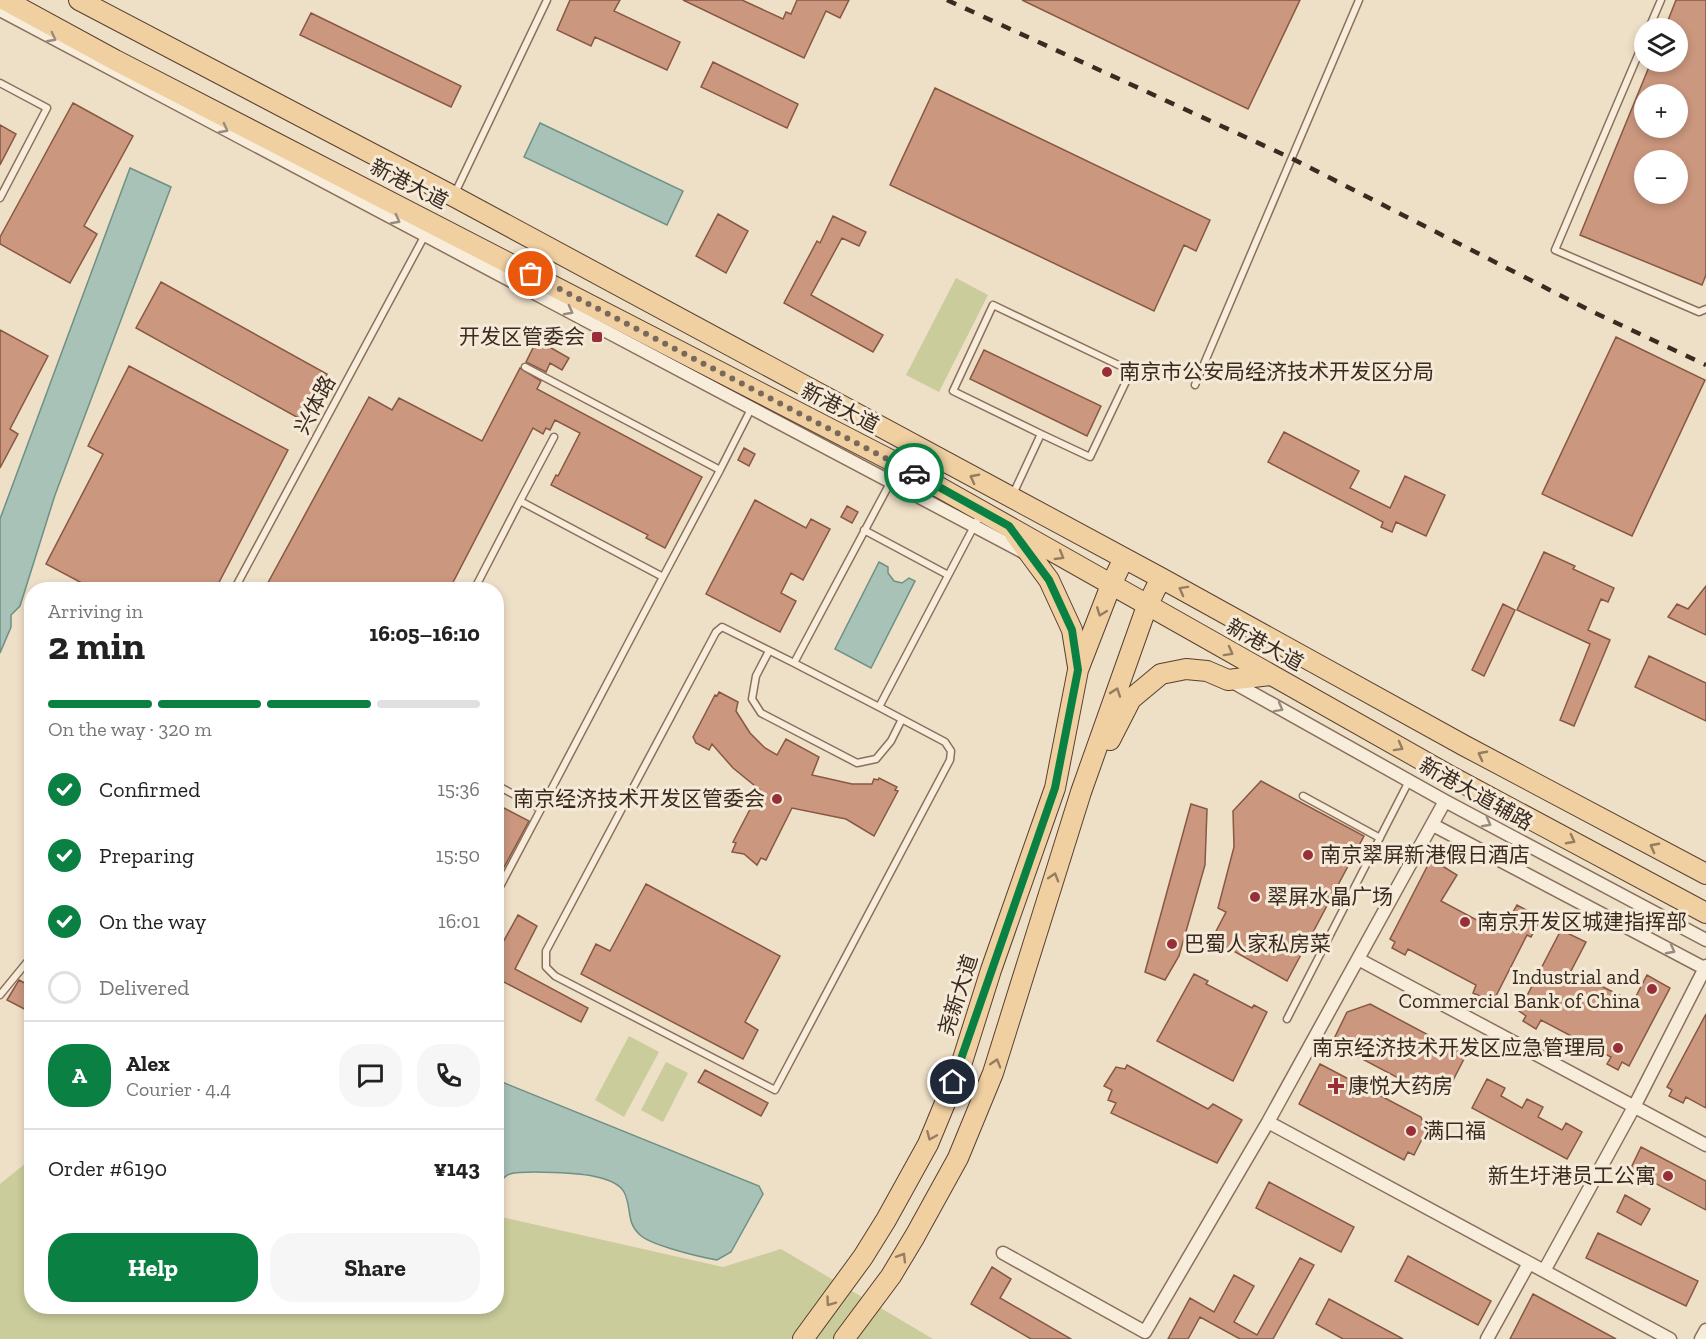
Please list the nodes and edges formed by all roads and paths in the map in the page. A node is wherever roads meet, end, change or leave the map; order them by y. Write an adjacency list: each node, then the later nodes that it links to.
1 (5, 0): 16 (main road, 新港大道)
2 (79, 0): 10 (main road, 新港大道)
3 (547, 0): 10 (lane)
4 (1359, 0): 15 (lane)
5 (1661, 0): 7 (lane)
6 (0, 10): 12 (street, one-way to 12)
7 (1653, 18)
8 (1634, 64): 13 (lane)
9 (0, 83): 11 (lane)
10 (453, 196): 21 (main road, 新港大道, one-way to 10)
11 (0, 198)
12 (425, 235): 16 (street, one-way to 16); 31 (lane, 兴体路)
13 (1706, 309)
14 (525, 367): 19 (lane)
15 (1195, 384)
16 (755, 400): 19 (lane); 20 (main road, 新港大道)
17 (1041, 434): 17 (lane); 21 (lane)
18 (554, 437): 22 (lane)
19 (720, 470): 29 (lane)
20 (895, 473): 23 (main road, 新港大道); 25 (lane)
21 (1011, 498): 27 (main road, 新港大道)
22 (520, 501): 29 (lane); 32 (lane)
23 (979, 518): 24 (main road, 新港大道); 26 (street); 28 (lane)
24 (1009, 526): 26 (main road, 尧新大道); 33 (main road, 新港大道, one-way to 33)
25 (864, 530): 28 (lane); 36 (lane)
26 (1031, 556): 37 (main road, 尧新大道)
27 (1124, 558): 30 (main road, 新港大道); 33 (main road, 尧新大道)
28 (948, 575): 40 (lane)
29 (663, 577): 47 (lane)
30 (1161, 578): 34 (main road); 50 (main road, 新港大道, one-way to 30)
31 (238, 582)
32 (478, 582)
33 (1111, 585): 34 (main road, 新港大道); 37 (main road, 尧新大道, one-way to 37)
34 (1147, 606): 38 (main road, 新港大道, one-way to 38); 44 (main road, one-way to 34)
35 (769, 651): 36 (lane); 41 (lane); 41 (lane)
36 (794, 663): 40 (lane)
37 (1078, 670): 66 (main road, 尧新大道, one-way to 66)
38 (1270, 675): 39 (main road); 52 (main road, 新港大道, one-way to 52)
39 (1228, 680): 42 (street, 新港大道辅路, one-way to 42); 44 (main road)
40 (879, 707): 41 (lane)
41 (902, 719)
42 (1409, 780): 46 (street, 新港大道辅路); 49 (lane)
43 (504, 789): 47 (lane)
44 (1081, 792): 67 (main road, one-way to 44)
45 (1303, 796): 49 (lane)
46 (1445, 801): 48 (street); 53 (street, 新港大道辅路, one-way to 53)
47 (541, 809): 51 (lane)
48 (1433, 825): 54 (street); 56 (street, one-way to 56)
49 (1380, 838): 58 (lane)
50 (1706, 874)
51 (504, 879)
52 (1706, 913)
53 (1706, 940)
54 (1358, 959): 59 (street); 60 (street)
55 (24, 967): 57 (lane)
56 (1706, 968): 59 (street)
57 (0, 995)
58 (1287, 1019)
59 (1634, 1107): 61 (street); 64 (street)
60 (1268, 1122): 62 (street); 63 (street)
61 (1706, 1145)
62 (1003, 1253)
63 (1529, 1263): 64 (street); 68 (street)
64 (1544, 1271): 69 (street)
65 (1706, 1330): 70 (street)
66 (803, 1339)
67 (844, 1339)
68 (1487, 1339)
69 (1670, 1339)
70 (1701, 1339)

